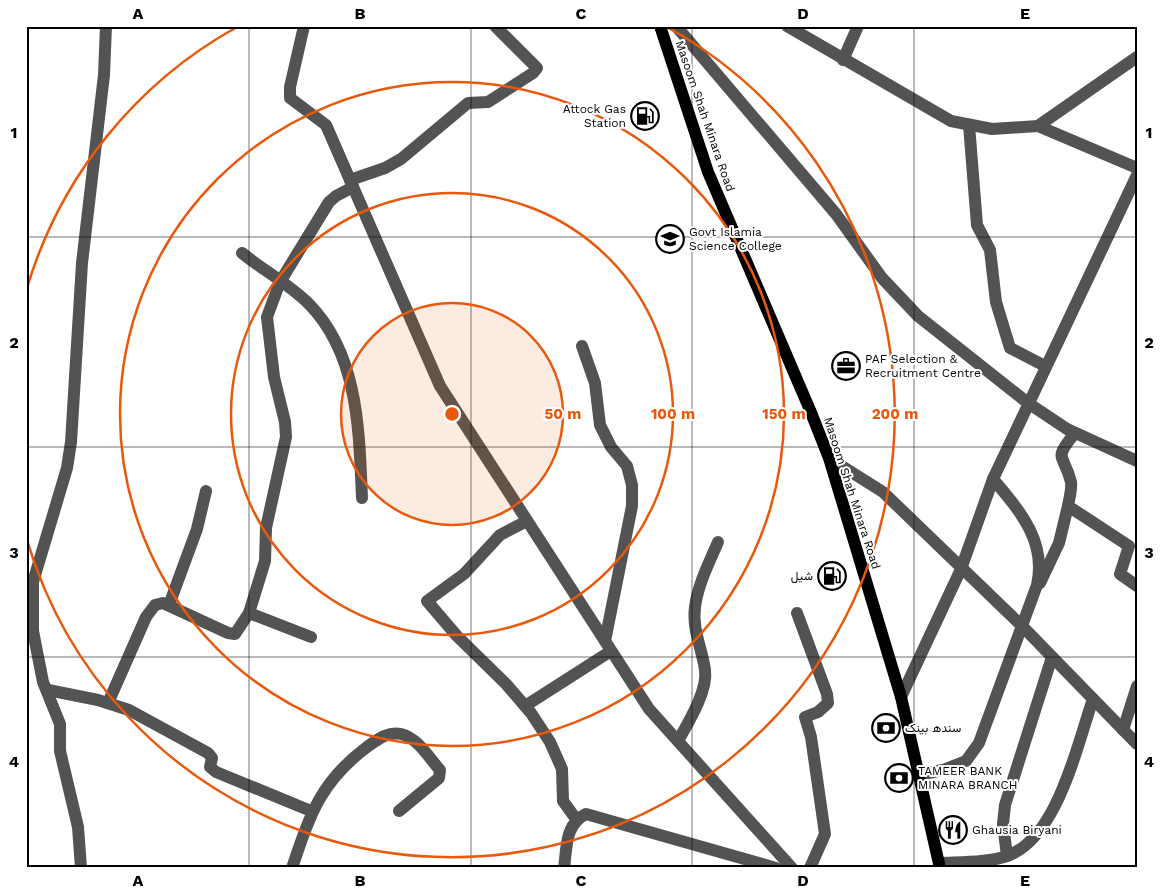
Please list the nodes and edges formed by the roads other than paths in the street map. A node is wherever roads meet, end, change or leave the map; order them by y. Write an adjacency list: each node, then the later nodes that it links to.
1 (106, 26): 40 (street)
2 (304, 26): 14 (street)
3 (495, 26): 14 (street)
4 (660, 26): 21 (main road, Masoom Shah Minara Road)
5 (676, 26): 19 (street)
6 (787, 26): 9 (street)
7 (858, 26): 9 (street)
8 (1137, 57): 11 (street)
9 (843, 60): 10 (street)
10 (969, 125): 11 (street); 18 (street)
11 (1038, 126): 12 (street)
12 (1137, 168)
13 (1137, 175): 18 (street)
14 (351, 184): 16 (street); 27 (street)
15 (242, 254): 16 (street)
16 (280, 282): 25 (street); 33 (street)
17 (582, 346): 37 (street)
18 (1045, 366): 19 (street)
19 (1028, 403): 20 (street); 23 (street)
20 (1075, 432): 22 (street); 26 (street)
21 (829, 458): 29 (street); 41 (main road, Masoom Shah Minara Road)
22 (1137, 460)
23 (993, 479): 29 (street); 30 (street)
24 (206, 491): 32 (street)
25 (362, 498)
26 (1068, 506): 30 (street); 31 (street)
27 (527, 521): 37 (street); 44 (street)
28 (718, 542): 46 (street)
29 (961, 569): 35 (street); 41 (street)
30 (1037, 585): 35 (street)
31 (1137, 586)
32 (169, 605): 33 (street); 43 (street)
33 (249, 613): 36 (street)
34 (797, 613): 59 (street)
35 (1023, 627): 38 (street); 48 (street)
36 (311, 638)
37 (608, 646): 44 (street); 46 (street)
38 (1052, 657): 42 (street); 52 (street)
39 (1137, 686): 45 (street)
40 (48, 690): 43 (street); 54 (street)
41 (901, 697): 48 (main road, Masoom Shah Minara Road)
42 (1093, 699): 45 (street); 52 (street)
43 (108, 702): 49 (street)
44 (525, 706): 51 (street)
45 (1123, 730): 47 (street)
46 (678, 741): 58 (street)
47 (1137, 744)
48 (918, 775): 53 (main road, Masoom Shah Minara Road)
49 (312, 811): 50 (street); 55 (street)
50 (399, 811)
51 (576, 819): 56 (street); 57 (street)
52 (1006, 856): 53 (street)
53 (940, 866)
54 (82, 868)
55 (292, 868)
56 (564, 868)
57 (776, 868)
58 (792, 868)
59 (810, 868)

